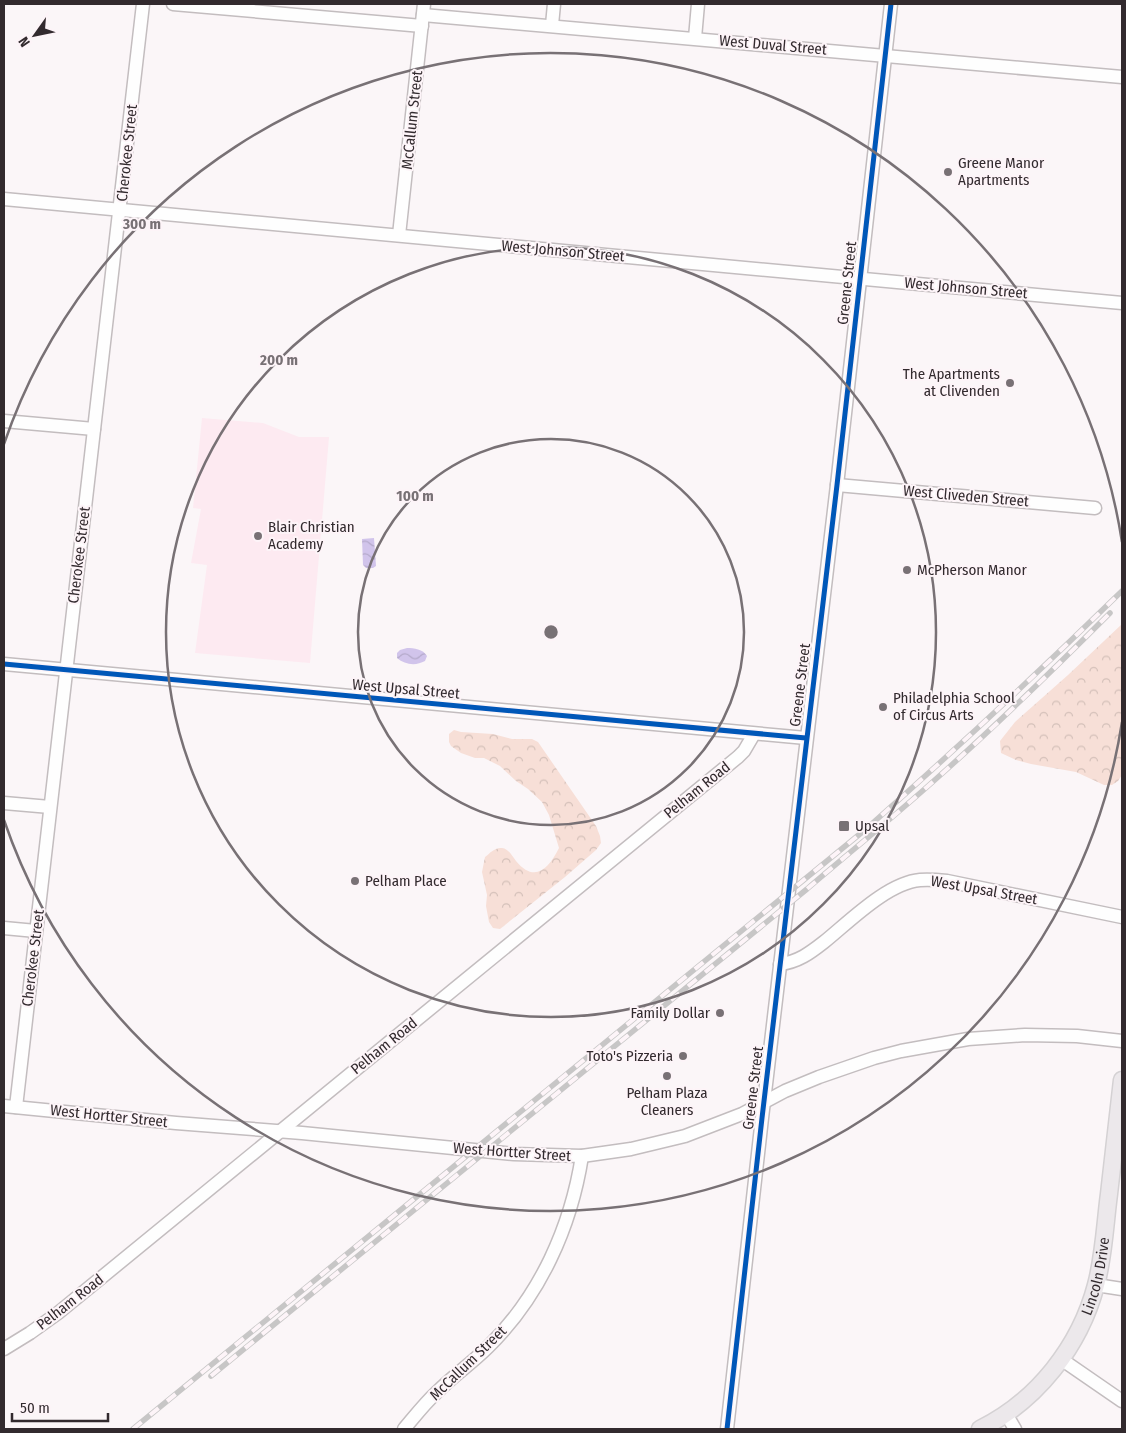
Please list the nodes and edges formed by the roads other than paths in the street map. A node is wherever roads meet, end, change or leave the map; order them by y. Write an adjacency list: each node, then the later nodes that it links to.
1 (144, 4): 12 (street, Cherokee Street)
2 (173, 4): 6 (street, West Duval Street)
3 (554, 4): 7 (street)
4 (698, 4): 8 (street)
5 (891, 4): 9 (street, Greene Street)
6 (423, 15): 7 (street, West Duval Street); 13 (street, McCallum Street)
7 (552, 26): 8 (street, West Duval Street)
8 (695, 38): 9 (street, West Duval Street)
9 (885, 56): 10 (street, West Duval Street); 14 (street, Greene Street)
10 (1122, 77)
11 (4, 199): 12 (street, West Johnson Street)
12 (120, 210): 13 (street, West Johnson Street); 17 (street, Cherokee Street)
13 (399, 235): 14 (street, West Johnson Street)
14 (860, 278): 15 (street, West Johnson Street); 18 (street, Greene Street)
15 (1122, 303)
16 (4, 421): 17 (street)
17 (94, 429): 21 (street, Cherokee Street)
18 (837, 485): 19 (street, West Cliveden Street); 23 (street, Greene Street)
19 (1094, 508)
20 (4, 664): 21 (street, West Upsal Street)
21 (66, 670): 22 (street, West Upsal Street); 25 (street, Cherokee Street)
22 (754, 734): 23 (street, West Upsal Street); 34 (street, Pelham Road)
23 (806, 738): 29 (street, Greene Street)
24 (4, 803): 25 (street)
25 (50, 807): 28 (street, Cherokee Street)
26 (1122, 917): 29 (street, West Upsal Street)
27 (4, 928): 28 (street)
28 (36, 931): 33 (street, Cherokee Street)
29 (780, 964): 32 (street, Greene Street)
30 (1122, 1041): 32 (street, West Hortter Street)
31 (1122, 1080): 36 (main road, Lincoln Drive)
32 (764, 1102): 35 (street, West Hortter Street); 43 (street, Greene Street)
33 (10, 1106): 34 (street, West Hortter Street)
34 (280, 1132): 35 (street, West Hortter Street); 38 (street, Pelham Road)
35 (582, 1156): 42 (street, McCallum Street)
36 (1096, 1285): 37 (street); 39 (main road, Lincoln Drive)
37 (1122, 1289)
38 (4, 1349)
39 (1061, 1359): 40 (street); 41 (main road, Lincoln Drive)
40 (1122, 1401)
41 (1006, 1414): 44 (main road, Lincoln Drive); 45 (street)
42 (404, 1429)
43 (728, 1429)
44 (980, 1429)
45 (1015, 1429)

